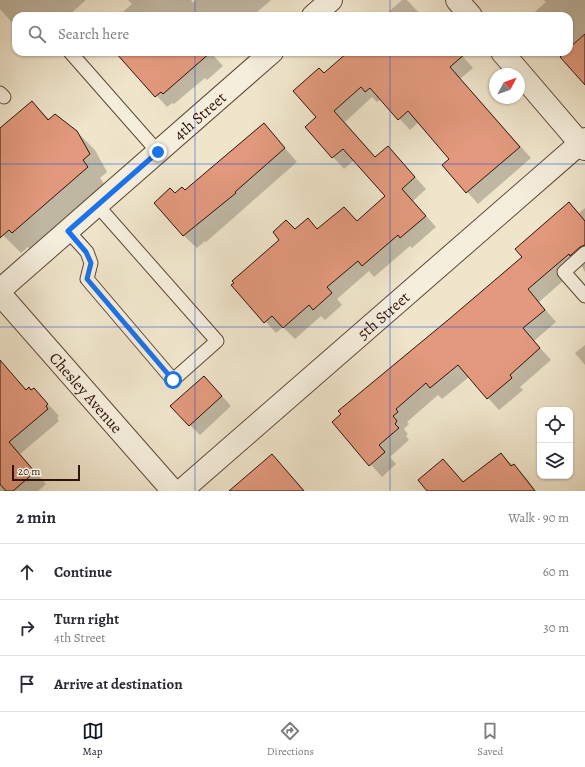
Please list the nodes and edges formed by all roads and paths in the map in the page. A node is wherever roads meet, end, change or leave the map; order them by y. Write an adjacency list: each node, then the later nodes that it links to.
1 (331, 0): 2 (street)
2 (318, 12)
3 (74, 56): 7 (lane)
4 (267, 56): 7 (street, 4th Street)
5 (506, 56): 6 (street)
6 (583, 144): 15 (street, 5th Street)
7 (158, 152): 8 (street, 4th Street)
8 (97, 205): 9 (street, 4th Street); 9 (lane)
9 (68, 231): 11 (street, 4th Street)
10 (585, 253): 13 (lane)
11 (0, 290)
12 (0, 294): 14 (street, Chesley Avenue)
13 (585, 296)
14 (173, 491)
15 (181, 491)

